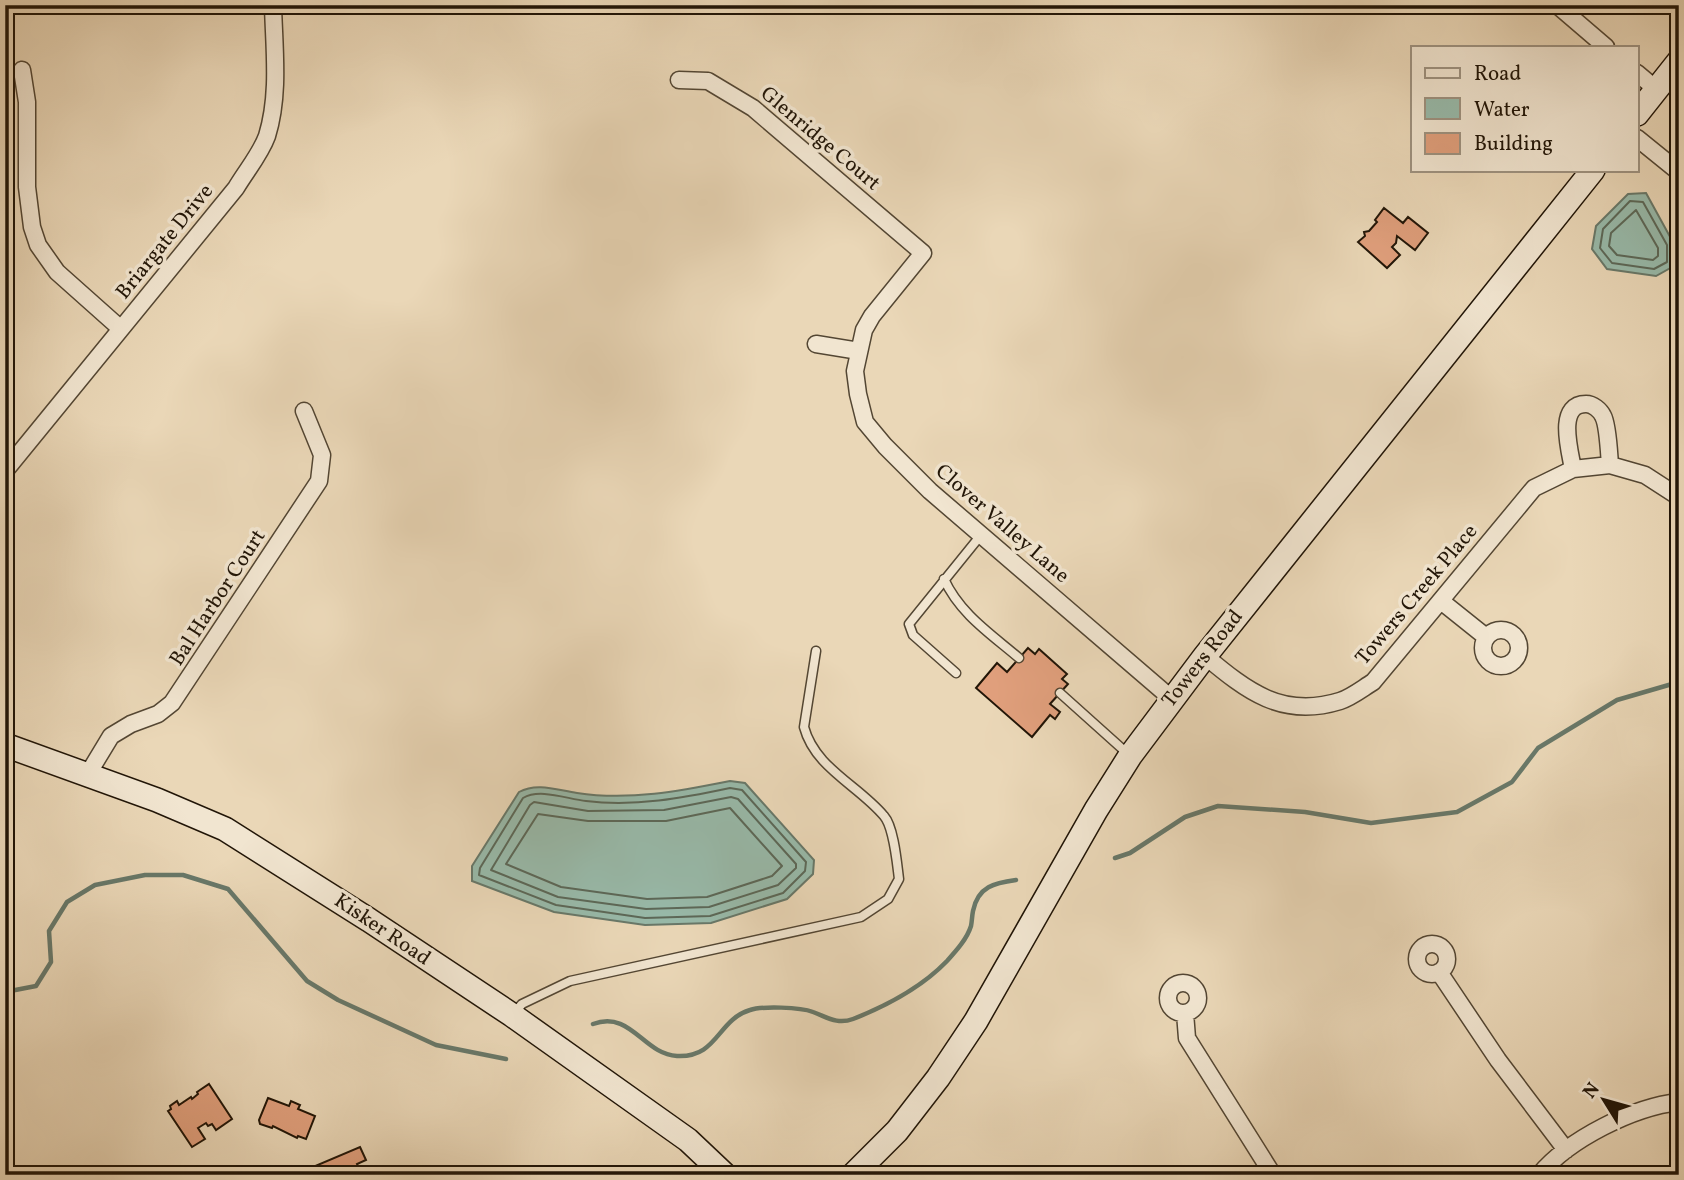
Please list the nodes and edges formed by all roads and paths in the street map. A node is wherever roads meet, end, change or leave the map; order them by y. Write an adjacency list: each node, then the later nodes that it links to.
1 (273, 5): 14 (street, Briargate Drive)
2 (1557, 5): 3 (street)
3 (1605, 46)
4 (1679, 61): 8 (main road)
5 (22, 70): 14 (street)
6 (1638, 74): 8 (street)
7 (679, 80): 13 (street, Glenridge Court)
8 (1656, 89): 9 (main road)
9 (1638, 113)
10 (1638, 139): 12 (street)
11 (1591, 172): 27 (main road, Towers Road)
12 (1679, 172)
13 (923, 253): 16 (street, Clover Valley Lane)
14 (121, 329): 20 (street, Briargate Drive)
15 (816, 344): 16 (street)
16 (859, 351): 22 (street, Clover Valley Lane)
17 (304, 411): 34 (street, Bal Harbor Court)
18 (1610, 465): 19 (street, Towers Creek Place); 19 (street); 21 (street, Towers Creek Place)
19 (1573, 469): 24 (street, Towers Creek Place)
20 (5, 471)
21 (1679, 497)
22 (981, 535): 23 (lane); 31 (street, Clover Valley Lane)
23 (944, 579): 28 (lane); 29 (lane)
24 (1441, 601): 25 (street); 27 (street, Towers Creek Place)
25 (1486, 637)
26 (816, 651): 37 (lane)
27 (1205, 656): 31 (main road, Towers Road)
28 (1019, 658)
29 (956, 673)
30 (1060, 693): 33 (lane)
31 (1172, 699): 33 (main road, Towers Road)
32 (5, 745): 34 (main road, Kisker Road)
33 (1130, 756): 41 (main road, Towers Road)
34 (88, 774): 37 (main road, Kisker Road)
35 (1439, 972): 39 (street)
36 (1185, 1013): 44 (street)
37 (512, 1015): 40 (main road, Kisker Road)
38 (1679, 1102): 39 (street)
39 (1566, 1150): 45 (street)
40 (718, 1167): 42 (main road, Kisker Road)
41 (861, 1167): 43 (main road, Towers Road)
42 (733, 1175)
43 (847, 1175)
44 (1273, 1175)
45 (1539, 1175)

